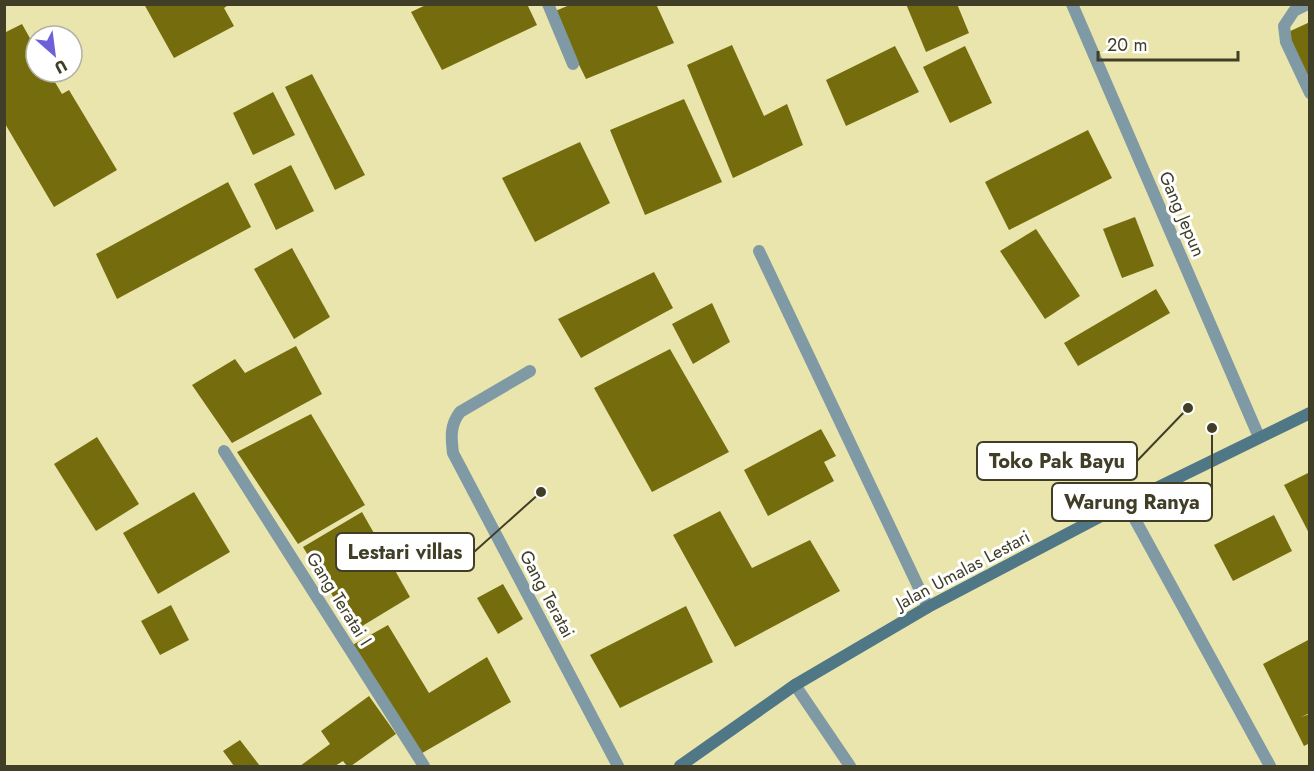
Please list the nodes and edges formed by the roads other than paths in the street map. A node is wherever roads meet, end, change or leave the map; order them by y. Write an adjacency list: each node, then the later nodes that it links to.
1 (548, 4): 4 (street)
2 (1072, 4): 9 (street, Gang Jepun)
3 (1308, 4): 5 (street)
4 (573, 64)
5 (1310, 93)
6 (759, 251): 12 (street)
7 (530, 370): 15 (street, Gang Teratai)
8 (1310, 413): 9 (street, Jalan Umalas Lestari)
9 (1259, 437): 11 (street, Jalan Umalas Lestari)
10 (224, 451): 14 (street, Gang Teratai I)
11 (1126, 503): 12 (street, Jalan Umalas Lestari); 18 (street)
12 (928, 607): 13 (street, Jalan Umalas Lestari)
13 (795, 685): 16 (street, Jalan Umalas Lestari); 17 (street)
14 (424, 766)
15 (618, 766)
16 (680, 766)
17 (850, 766)
18 (1270, 766)

